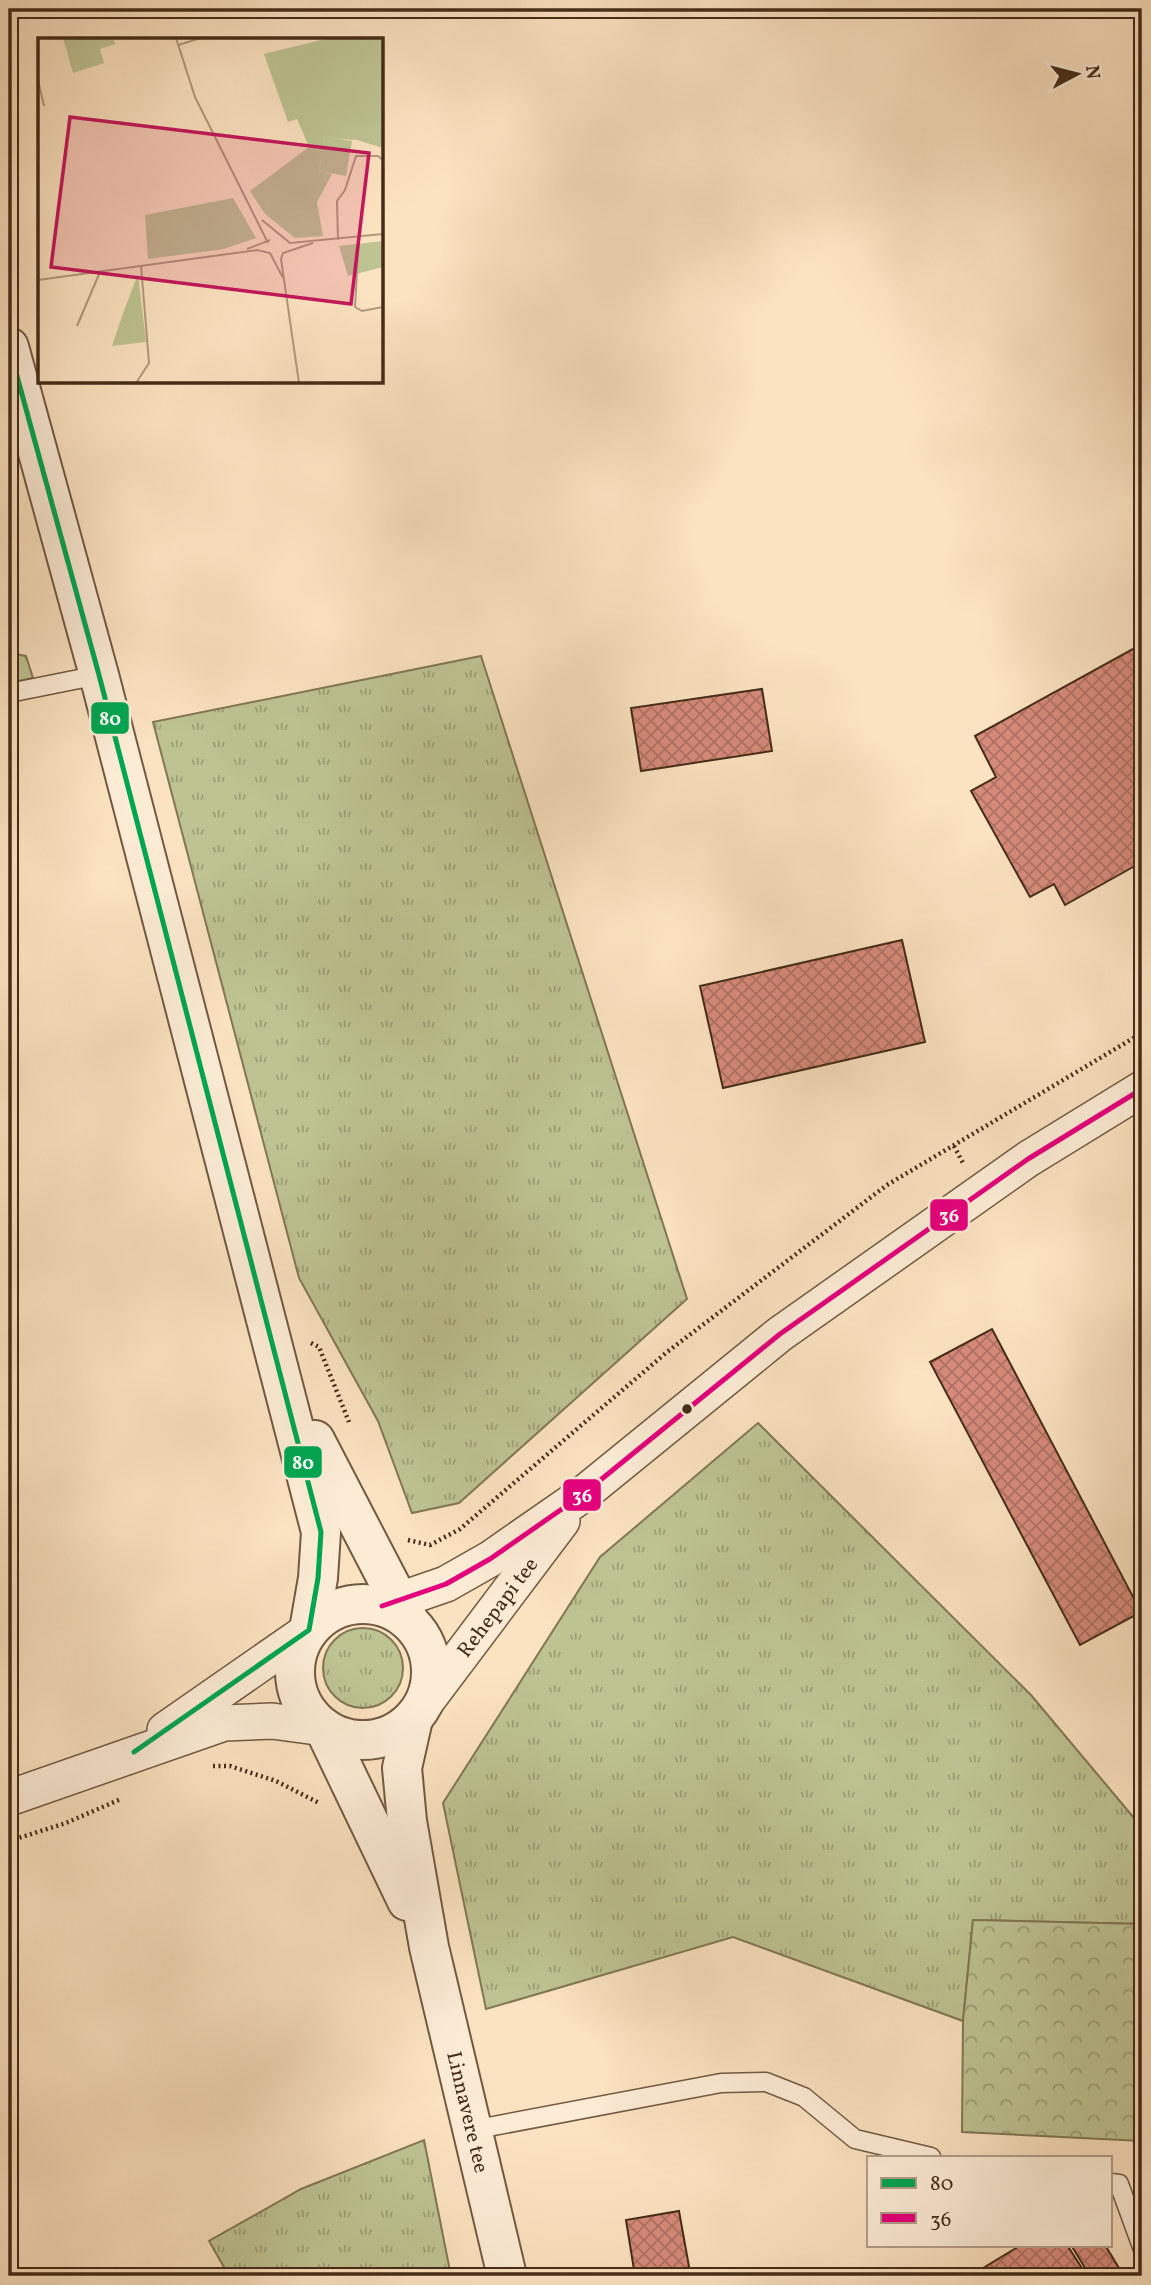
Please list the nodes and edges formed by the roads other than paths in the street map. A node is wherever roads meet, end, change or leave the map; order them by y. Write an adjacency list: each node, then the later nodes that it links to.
1 (10, 360): 2 (street, Linnavere tee)
2 (99, 675): 3 (lane); 5 (street, Linnavere tee)
3 (9, 693)
4 (1142, 1089): 6 (street, Rehepapi tee)
5 (269, 1335): 7 (street, Linnavere tee); 8 (street, Linnavere tee)
6 (582, 1495): 7 (street, Rehepapi tee); 9 (street, Rehepapi tee)
7 (396, 1609): 8 (street); 9 (street, Linnavere tee)
8 (309, 1630): 10 (street, Linnavere tee); 11 (street)
9 (413, 1719): 10 (street); 13 (street, Linnavere tee)
10 (324, 1728): 11 (street); 13 (street, Linnavere tee)
11 (134, 1752): 12 (street)
12 (9, 1798)
13 (429, 1947): 14 (street, Linnavere tee)
14 (472, 2130): 15 (lane); 18 (street, Linnavere tee)
15 (927, 2156)
16 (1112, 2183): 17 (lane)
17 (1142, 2247)
18 (507, 2276)

